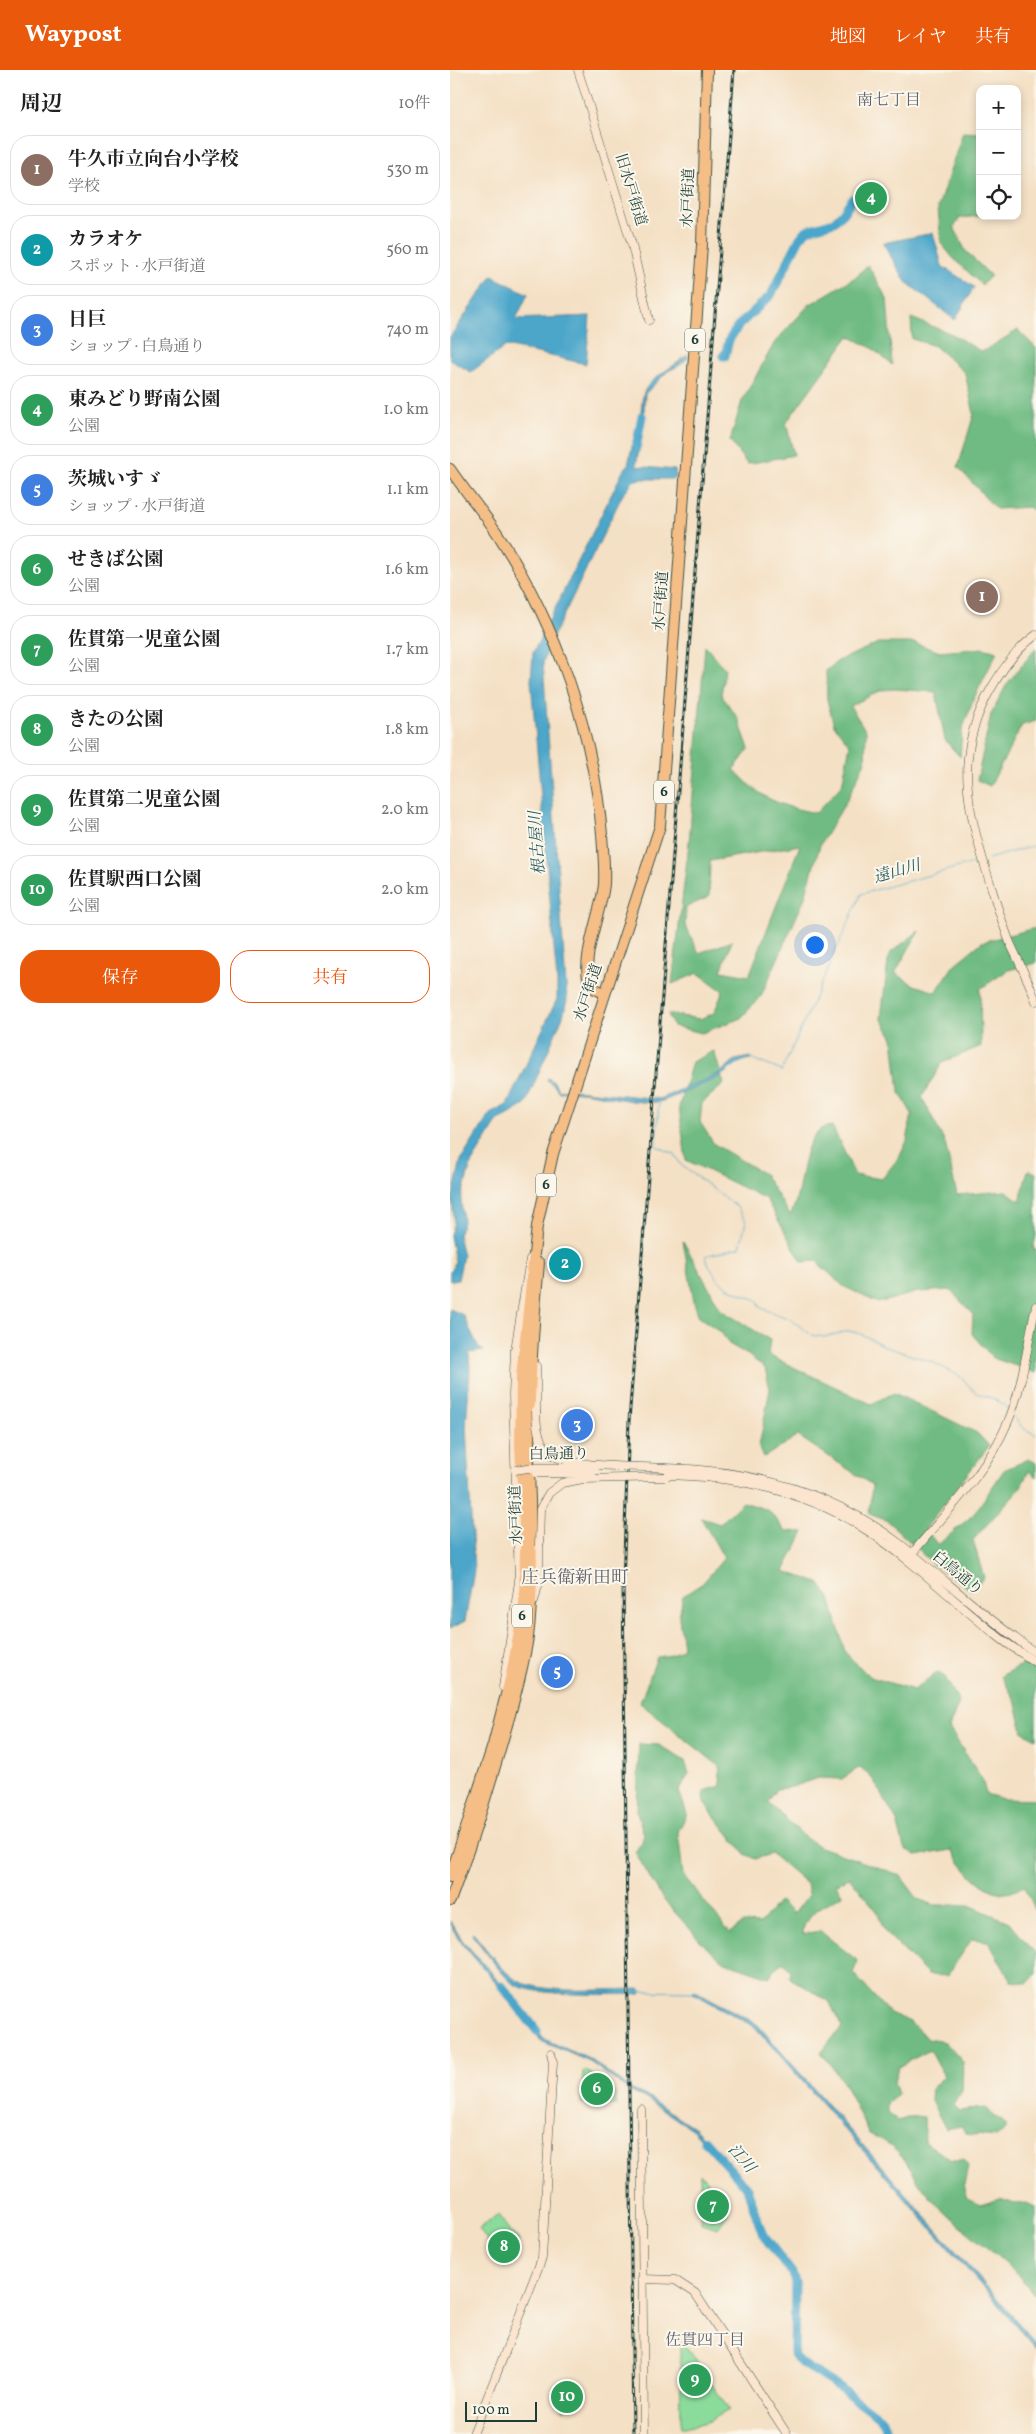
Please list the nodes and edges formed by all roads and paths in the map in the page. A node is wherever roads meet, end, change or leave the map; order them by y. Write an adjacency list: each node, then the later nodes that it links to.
1 (578, 70): 3 (street, 旧水戸街道)
2 (707, 70): 6 (highway, 水戸街道 / 6)
3 (649, 320)
4 (452, 473): 6 (highway)
5 (1036, 635): 7 (street)
6 (604, 994): 8 (highway, 水戸街道 / 6)
7 (1036, 1001)
8 (564, 1120): 9 (highway, 水戸街道 / 6); 11 (highway, 水戸街道 / 6)
9 (533, 1251): 12 (street); 18 (highway, 水戸街道 / 6)
10 (1036, 1306): 14 (street)
11 (534, 1314): 13 (street, bridge); 15 (highway, 水戸街道 / 6)
12 (515, 1470): 13 (street, 白鳥通り, bridge); 18 (street)
13 (665, 1472): 14 (street, 白鳥通り); 15 (street, bridge)
14 (910, 1557): 16 (street, 白鳥通り); 17 (street, 白鳥通り)
15 (528, 1637): 20 (highway, 水戸街道 / 6)
16 (1036, 1653)
17 (1036, 1662)
18 (495, 1736): 19 (highway, 水戸街道 / 6)
19 (450, 1877)
20 (450, 1901)
21 (551, 2053): 24 (street)
22 (640, 2109): 23 (street)
23 (642, 2278): 25 (street); 26 (street)
24 (473, 2434)
25 (644, 2434)
26 (787, 2434)

